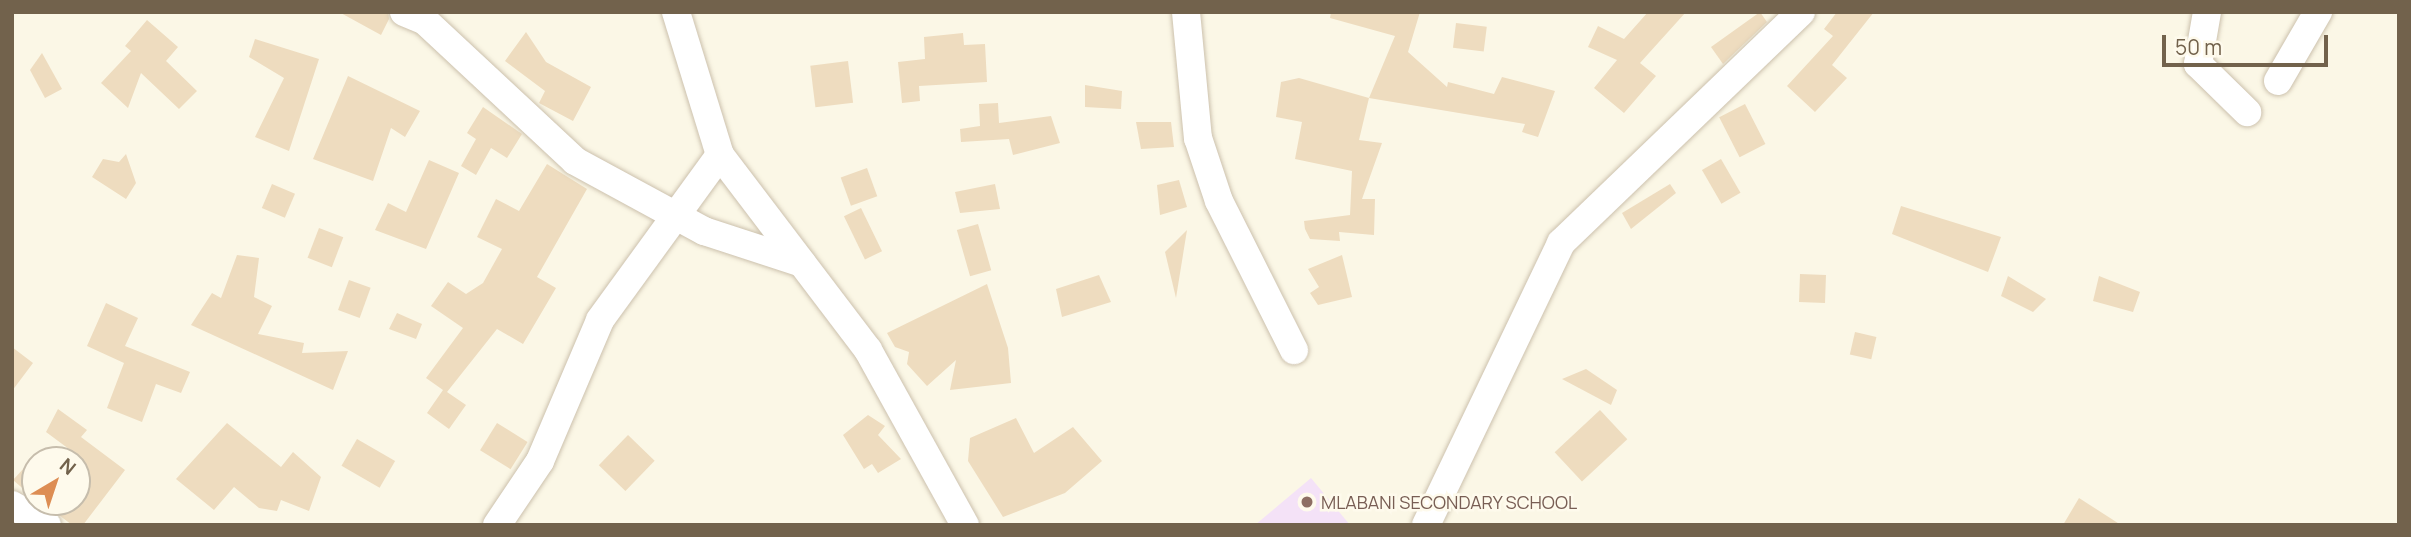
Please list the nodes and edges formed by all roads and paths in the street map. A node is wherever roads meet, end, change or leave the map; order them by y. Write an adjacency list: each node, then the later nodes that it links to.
1 (404, 12): 10 (street)
2 (676, 12): 9 (street)
3 (1186, 12): 12 (street)
4 (1801, 12): 17 (street)
5 (2207, 12): 8 (street)
6 (2318, 12): 7 (street)
7 (2278, 81)
8 (2247, 112)
9 (720, 155): 10 (street); 11 (street)
10 (673, 215): 11 (street); 15 (street)
11 (802, 263): 16 (street)
12 (1294, 350)
13 (12, 505): 14 (street)
14 (47, 525)
15 (498, 525)
16 (965, 525)
17 (1426, 525)

